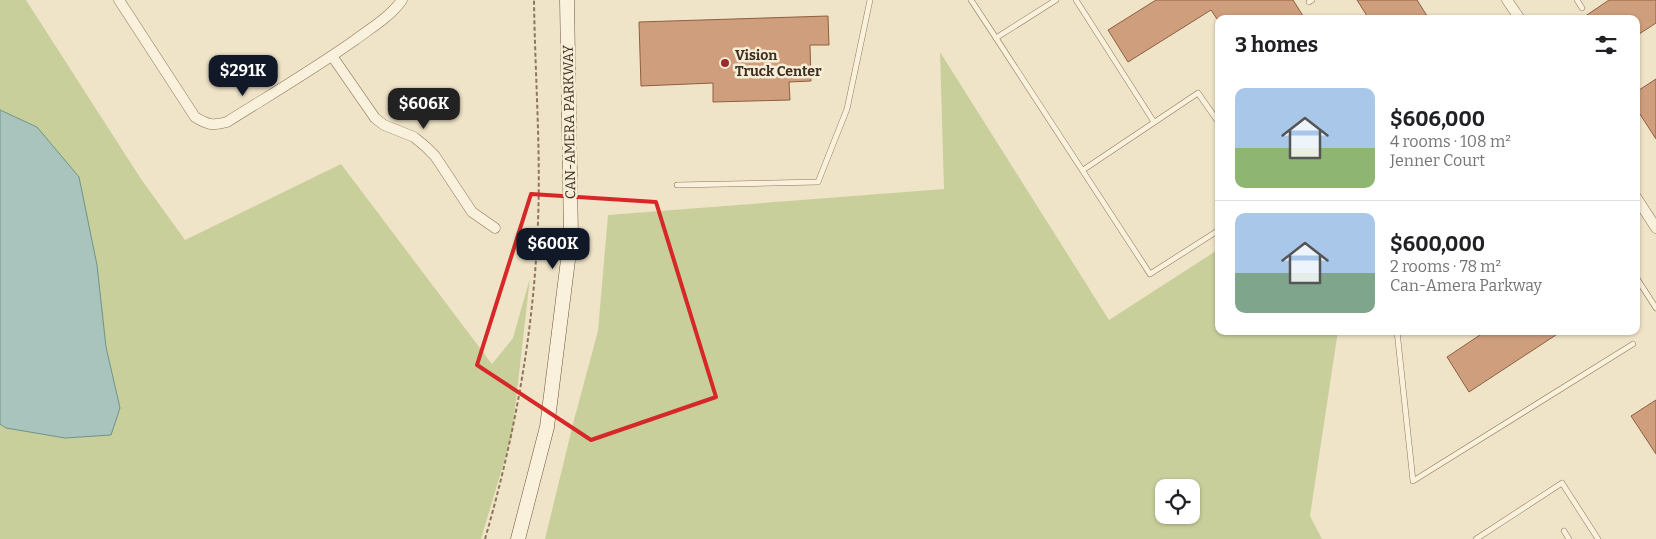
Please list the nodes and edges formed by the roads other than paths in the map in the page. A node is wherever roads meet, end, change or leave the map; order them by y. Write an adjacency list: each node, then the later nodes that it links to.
1 (402, 0): 13 (street)
2 (567, 0): 27 (main road, CAN-AMERA PARKWAY)
3 (870, 0): 17 (lane)
4 (971, 0): 12 (lane)
5 (1056, 0): 12 (lane)
6 (1076, 0): 15 (lane)
7 (1577, 0): 10 (lane)
8 (121, 1): 13 (street)
9 (1510, 1): 11 (street)
10 (1582, 8)
11 (1518, 15)
12 (996, 38): 16 (lane)
13 (332, 56): 19 (street)
14 (1215, 117): 15 (lane)
15 (1154, 122): 16 (lane)
16 (1083, 170): 21 (lane)
17 (677, 185)
18 (1640, 203): 20 (street)
19 (495, 228)
20 (1656, 228)
21 (1215, 233)
22 (1640, 283): 23 (lane)
23 (1656, 308)
24 (1398, 335): 25 (lane)
25 (1633, 344)
26 (1564, 531): 29 (lane)
27 (518, 539)
28 (1476, 539): 30 (lane)
29 (1569, 539)
30 (1598, 539)

